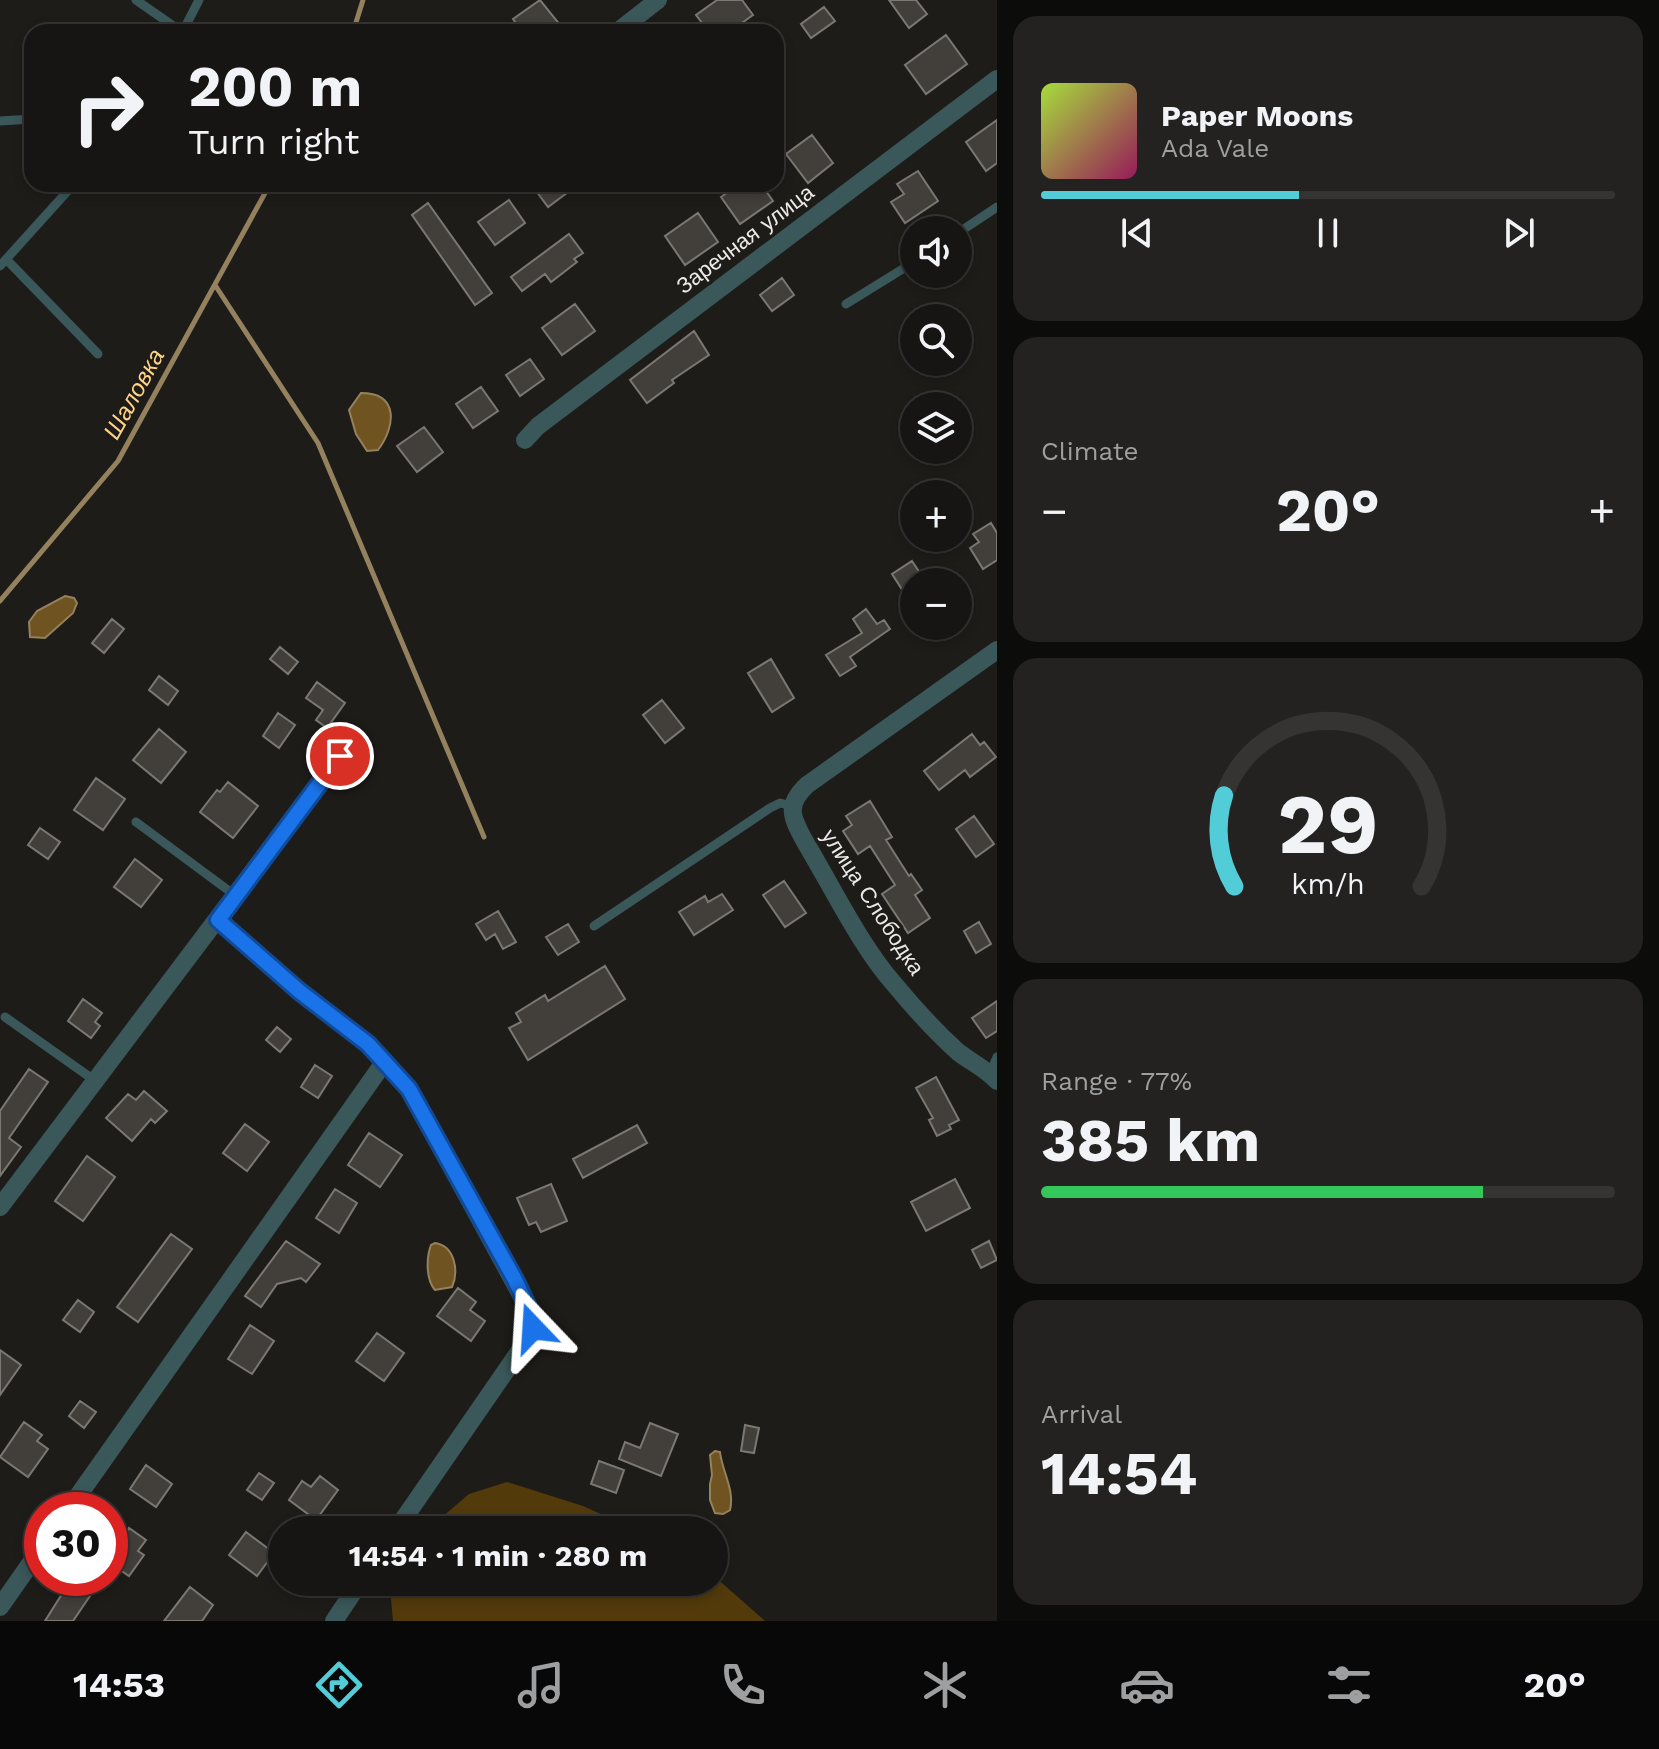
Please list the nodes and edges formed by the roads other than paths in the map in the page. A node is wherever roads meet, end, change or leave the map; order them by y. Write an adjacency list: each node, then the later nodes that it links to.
1 (136, 0): 4 (lane)
2 (199, 0): 5 (lane)
3 (658, 0): 6 (street)
4 (172, 24)
5 (187, 24)
6 (627, 24)
7 (997, 79): 17 (street, Заречная улица)
8 (24, 120): 9 (lane)
9 (0, 121)
10 (67, 192): 13 (lane)
11 (997, 207): 12 (lane)
12 (972, 224)
13 (3, 262): 16 (lane)
14 (900, 271): 15 (lane)
15 (846, 304)
16 (98, 354)
17 (525, 440)
18 (997, 650): 20 (street)
19 (340, 756): 22 (street)
20 (792, 806): 24 (lane); 27 (street, улица Слободка)
21 (136, 822): 22 (lane)
22 (236, 896): 23 (street)
23 (218, 920): 26 (street); 28 (street)
24 (594, 926)
25 (5, 1017): 28 (lane)
26 (385, 1061): 30 (street); 31 (street)
27 (995, 1070)
28 (94, 1080): 29 (street)
29 (0, 1207)
30 (81, 1492)
31 (405, 1516)
32 (24, 1573): 34 (street)
33 (351, 1596): 35 (street)
34 (0, 1607)
35 (334, 1621)

